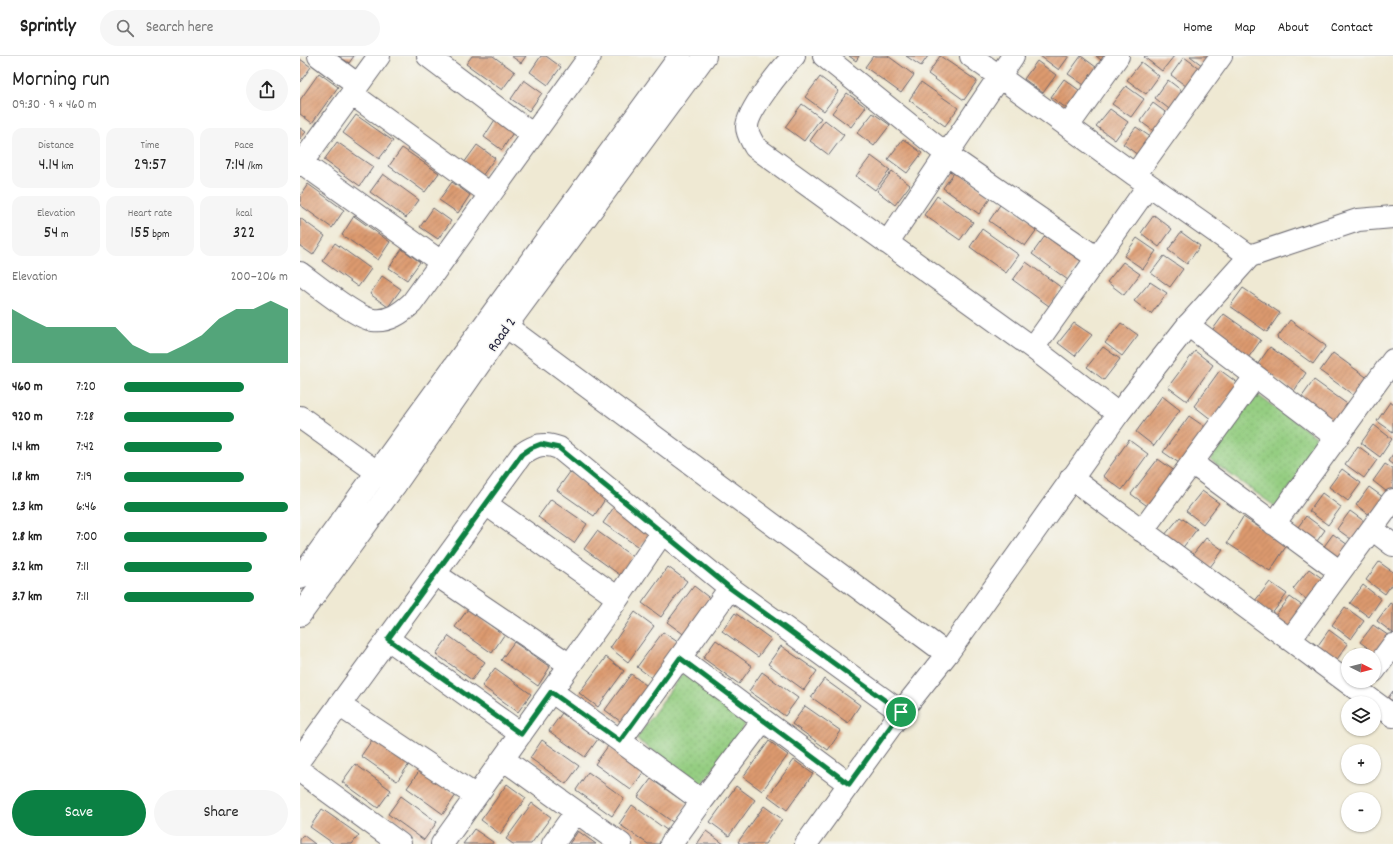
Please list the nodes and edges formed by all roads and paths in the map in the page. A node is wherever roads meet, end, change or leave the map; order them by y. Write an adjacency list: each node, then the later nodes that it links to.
1 (319, 56): 14 (street)
2 (379, 56): 14 (street)
3 (428, 56): 16 (street)
4 (680, 56): 27 (street, Road 2)
5 (705, 56): 27 (street, Road 2)
6 (794, 56): 22 (street)
7 (824, 56): 17 (street)
8 (971, 56): 13 (street)
9 (1013, 56): 13 (street)
10 (1118, 56): 15 (street)
11 (1221, 56): 19 (street)
12 (579, 60): 16 (street)
13 (999, 76): 15 (street); 17 (street)
14 (355, 90): 18 (street); 20 (street)
15 (1068, 126): 19 (street)
16 (533, 135): 20 (street)
17 (946, 154): 22 (street); 24 (street)
18 (301, 164): 25 (street)
19 (1142, 180): 23 (street); 24 (street)
20 (490, 194): 25 (street)
21 (1393, 217): 23 (street)
22 (887, 243): 29 (street)
23 (1250, 256): 28 (street)
24 (1097, 258): 29 (street)
25 (441, 262): 26 (street)
26 (300, 273)
27 (499, 320): 36 (street, Road 2); 38 (street, Road 2); 55 (street)
28 (1188, 325): 31 (street); 32 (street)
29 (1033, 348): 32 (street)
30 (1389, 373): 34 (street)
31 (1255, 377): 34 (street); 35 (street)
32 (1118, 414): 37 (street)
33 (300, 417): 36 (street)
34 (1337, 438): 41 (street)
35 (1192, 463): 41 (street); 43 (street)
36 (377, 472): 38 (street); 48 (street, Road 2)
37 (1071, 478): 43 (street); 55 (street)
38 (394, 485): 51 (street, Road 2)
39 (1393, 500): 42 (street)
40 (486, 504): 44 (street); 47 (street); 50 (street)
41 (1274, 524): 46 (street)
42 (1372, 529): 45 (street); 46 (street)
43 (1142, 531): 53 (street)
44 (662, 533): 49 (street); 50 (street)
45 (1393, 545)
46 (1340, 572): 53 (street)
47 (435, 574): 52 (street); 58 (street)
48 (300, 578)
49 (730, 588): 56 (street); 63 (street)
50 (618, 598): 58 (street)
51 (300, 615)
52 (388, 639): 62 (street); 66 (street)
53 (1290, 640): 59 (street)
54 (1393, 645): 57 (street)
55 (947, 654): 63 (street)
56 (680, 658): 65 (street); 67 (street)
57 (1381, 661)
58 (570, 665): 61 (street)
59 (1341, 672)
60 (1365, 688): 64 (street)
61 (551, 692): 66 (street); 67 (street)
62 (339, 705): 68 (street); 72 (street)
63 (901, 712): 71 (street)
64 (1393, 716)
65 (763, 720): 71 (street); 73 (street)
66 (521, 734): 69 (street)
67 (620, 741): 73 (street)
68 (300, 759)
69 (503, 759): 72 (street); 74 (street)
70 (300, 771): 75 (street)
71 (849, 784): 80 (street)
72 (476, 796): 76 (street)
73 (702, 801): 79 (street)
74 (576, 812): 77 (street); 78 (street)
75 (400, 844)
76 (442, 844)
77 (553, 844)
78 (621, 844)
79 (672, 844)
80 (806, 844)

